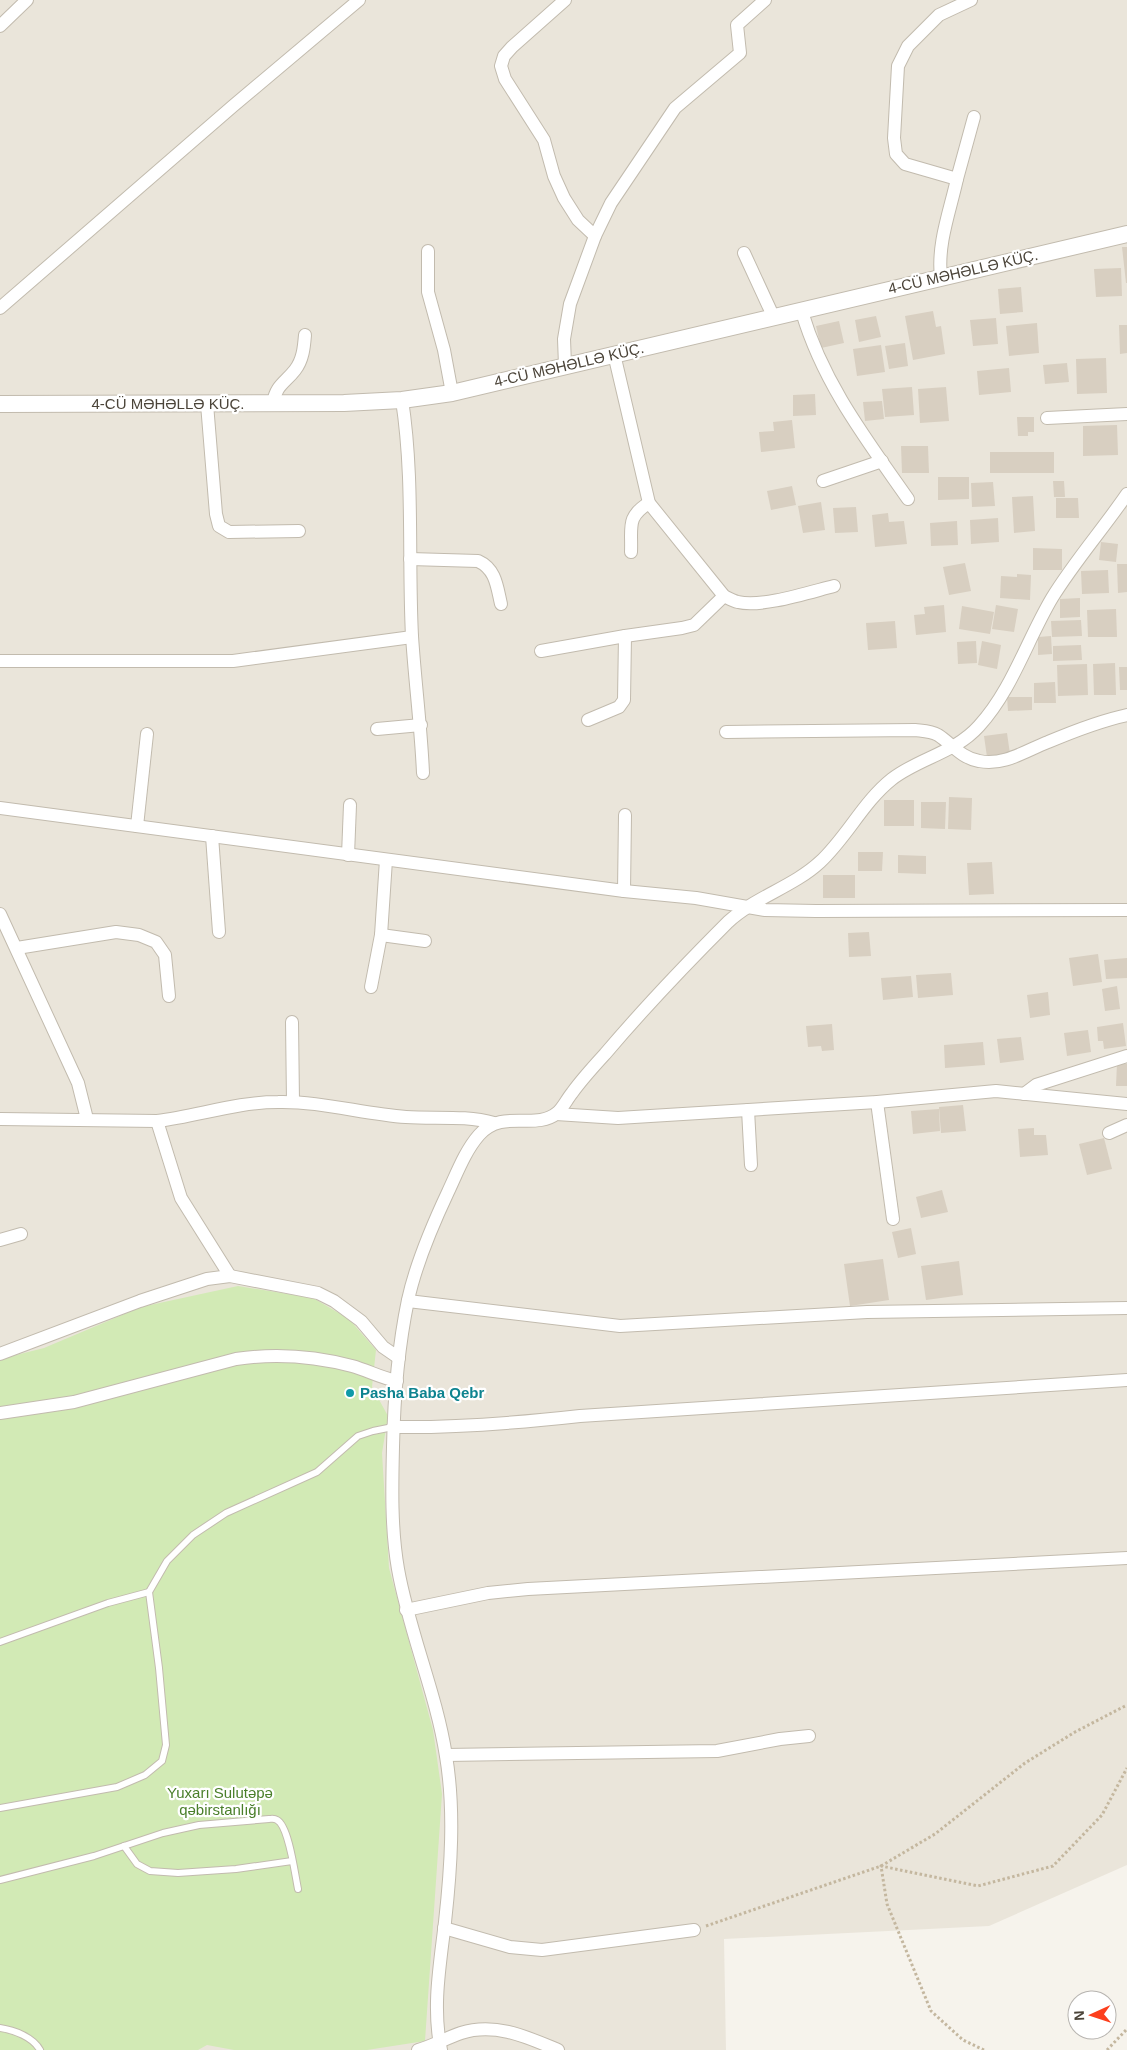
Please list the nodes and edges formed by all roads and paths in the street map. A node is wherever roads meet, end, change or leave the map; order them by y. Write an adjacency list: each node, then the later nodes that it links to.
1 (26, 0): 6 (street)
2 (359, 0): 14 (street)
3 (565, 0): 10 (street)
4 (765, 0): 10 (street)
5 (971, 0): 8 (street)
6 (0, 26)
7 (974, 117): 8 (street)
8 (958, 179): 13 (street)
9 (1127, 234): 13 (street, 4-CÜ MƏHƏLLƏ KÜÇ.)
10 (595, 236): 19 (street)
11 (428, 251): 20 (street)
12 (744, 253): 16 (street)
13 (941, 277): 15 (street, 4-CÜ MƏHƏLLƏ KÜÇ.)
14 (0, 308)
15 (802, 312): 16 (street, 4-CÜ MƏHƏLLƏ KÜÇ.); 27 (street)
16 (774, 318): 18 (street, 4-CÜ MƏHƏLLƏ KÜÇ.)
17 (305, 335): 22 (street)
18 (614, 354): 19 (street, 4-CÜ MƏHƏLLƏ KÜÇ.); 31 (street)
19 (565, 365): 20 (street, 4-CÜ MƏHƏLLƏ KÜÇ.)
20 (452, 393): 21 (street, 4-CÜ MƏHƏLLƏ KÜÇ.)
21 (402, 400): 22 (street, 4-CÜ MƏHƏLLƏ KÜÇ.); 34 (street)
22 (273, 403): 24 (street, 4-CÜ MƏHƏLLƏ KÜÇ.)
23 (0, 404): 24 (street, 4-CÜ MƏHƏLLƏ KÜÇ.)
24 (207, 404): 32 (street)
25 (1127, 414): 26 (street)
26 (1047, 418)
27 (882, 462): 28 (street); 30 (street)
28 (823, 481)
29 (1127, 494): 48 (street)
30 (908, 499)
31 (649, 503): 33 (street); 36 (street)
32 (299, 531)
33 (631, 552)
34 (410, 559): 37 (street); 38 (street)
35 (834, 586): 36 (street)
36 (724, 596): 39 (street)
37 (501, 604)
38 (412, 636): 41 (street); 44 (street)
39 (625, 636): 40 (street); 43 (street)
40 (541, 651)
41 (0, 660)
42 (1127, 715): 48 (street)
43 (588, 720)
44 (421, 725): 45 (street); 49 (street)
45 (377, 729)
46 (726, 732): 48 (street)
47 (147, 734): 53 (street)
48 (952, 748): 58 (street)
49 (423, 773)
50 (350, 805): 55 (street)
51 (0, 808): 53 (street)
52 (625, 814): 57 (street)
53 (137, 826): 54 (street)
54 (212, 836): 55 (street); 61 (street)
55 (348, 855): 56 (street)
56 (386, 860): 57 (street); 62 (street)
57 (624, 891): 58 (street)
58 (746, 907): 59 (street); 74 (street)
59 (1127, 910)
60 (0, 914): 64 (street)
61 (219, 932)
62 (380, 936): 63 (street); 65 (street)
63 (425, 941)
64 (17, 948): 66 (street); 76 (street)
65 (371, 987)
66 (169, 996)
67 (292, 1022): 70 (street)
68 (1127, 1056): 69 (street)
69 (1024, 1094): 71 (street); 72 (street)
70 (293, 1102): 77 (street); 78 (street)
71 (877, 1102): 73 (street); 82 (street)
72 (1127, 1104)
73 (748, 1110): 74 (street); 81 (street)
74 (556, 1114): 78 (street)
75 (0, 1118): 76 (street)
76 (87, 1119): 77 (street)
77 (157, 1121): 85 (street)
78 (494, 1123): 86 (street)
79 (1127, 1125): 80 (street)
80 (1109, 1133)
81 (751, 1165)
82 (893, 1219)
83 (21, 1234): 84 (street)
84 (0, 1240)
85 (230, 1276): 88 (street); 89 (street)
86 (408, 1301): 87 (street); 89 (street)
87 (1127, 1308)
88 (0, 1354)
89 (399, 1358): 91 (street)
90 (1127, 1380): 93 (street)
91 (397, 1381): 92 (street); 93 (street)
92 (0, 1413)
93 (393, 1427): 95 (lane); 96 (street)
94 (1127, 1558): 96 (street)
95 (149, 1592): 97 (lane); 102 (lane)
96 (406, 1610): 100 (street)
97 (0, 1642)
98 (1127, 1705): 105 (path)
99 (809, 1736): 100 (street)
100 (446, 1755): 108 (street)
101 (1127, 1768): 105 (path)
102 (0, 1808)
103 (124, 1846): 104 (lane); 104 (lane); 106 (lane)
104 (292, 1861): 107 (lane)
105 (881, 1866): 109 (path); 116 (path)
106 (0, 1880)
107 (298, 1889)
108 (444, 1928): 109 (street); 112 (street)
109 (694, 1930)
110 (0, 2028): 113 (lane)
111 (1127, 2029): 117 (path)
112 (441, 2046): 114 (street); 115 (street)
113 (40, 2050)
114 (418, 2050)
115 (558, 2050)
116 (984, 2050)
117 (1107, 2050)

